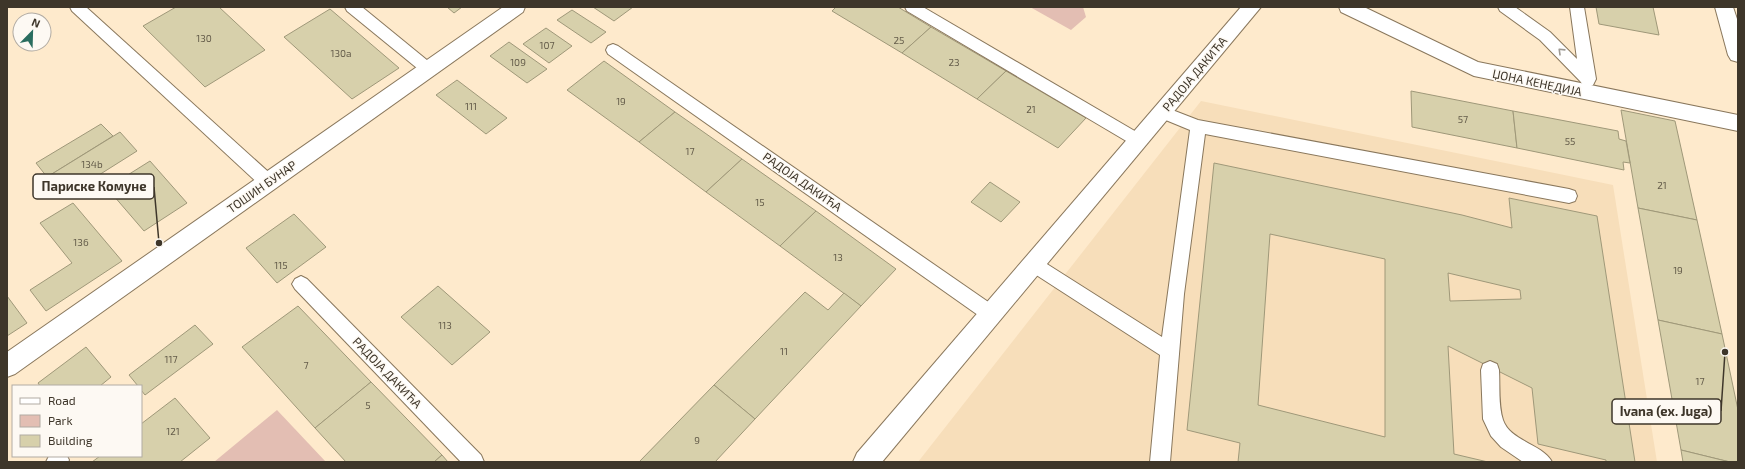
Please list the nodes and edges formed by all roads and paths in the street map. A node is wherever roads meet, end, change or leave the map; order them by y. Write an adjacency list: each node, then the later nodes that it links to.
1 (77, 7): 18 (lane)
2 (352, 7): 12 (lane)
3 (516, 7): 12 (street, ТОШИН БУНАР)
4 (912, 7): 17 (lane)
5 (1252, 7): 14 (street, РАДОЈА ДАКИЋА)
6 (1348, 7): 13 (street, ЏОНА КЕНЕДИЈА)
7 (1505, 7): 13 (lane, one-way to 7)
8 (1577, 7): 13 (lane)
9 (1724, 7): 11 (street)
10 (613, 50): 22 (lane, РАДОЈА ДАКИЋА)
11 (1738, 54)
12 (428, 69): 18 (street, ТОШИН БУНАР)
13 (1589, 87): 15 (street, ЏОНА КЕНЕДИЈА)
14 (1162, 112): 16 (lane); 17 (street, РАДОЈА ДАКИЋА)
15 (1738, 123)
16 (1198, 126): 19 (lane); 23 (lane)
17 (1139, 141): 20 (street, РАДОЈА ДАКИЋА)
18 (268, 182): 24 (street, ТОШИН БУНАР)
19 (1568, 196)
20 (1033, 264): 22 (street, РАДОЈА ДАКИЋА); 23 (lane)
21 (301, 284): 26 (lane, РАДОЈА ДАКИЋА)
22 (991, 314): 27 (street, РАДОЈА ДАКИЋА)
23 (1169, 352): 28 (lane)
24 (7, 366)
25 (1490, 370): 29 (lane)
26 (474, 462)
27 (866, 462)
28 (1160, 462)
29 (1542, 462)

